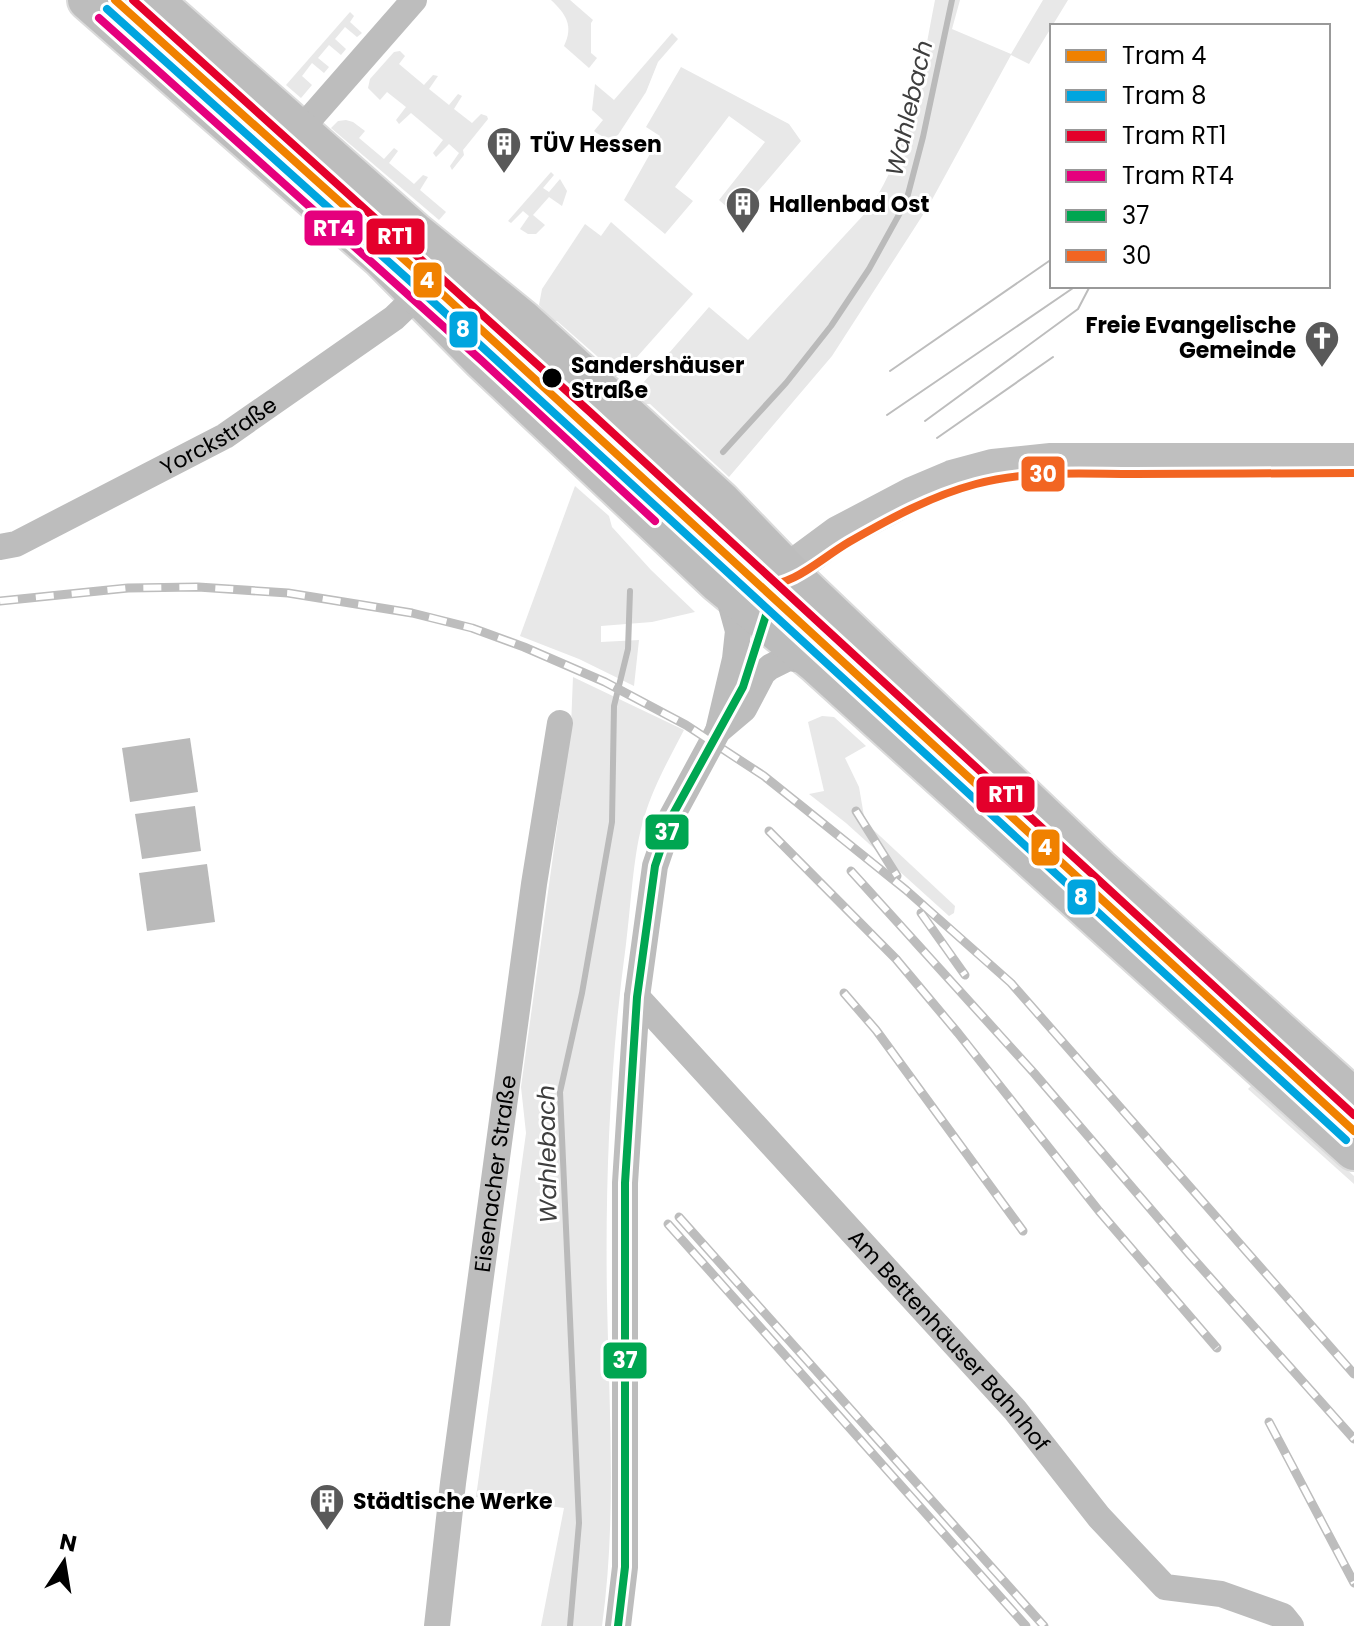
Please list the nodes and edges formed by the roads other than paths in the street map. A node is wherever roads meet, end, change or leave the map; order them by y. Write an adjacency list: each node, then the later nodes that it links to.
1 (88, 0): 5 (main road)
2 (152, 0): 4 (main road)
3 (414, 0): 4 (street)
4 (300, 130): 8 (main road)
5 (418, 295): 7 (street, Yorckstraße); 8 (main road)
6 (1354, 461): 8 (main road)
7 (0, 547)
8 (744, 576): 9 (main road); 9 (main road); 11 (street); 13 (main road)
9 (815, 662): 11 (street); 14 (main road)
10 (560, 723): 15 (street, Eisenacher Straße)
11 (718, 731): 12 (street)
12 (637, 997): 16 (street); 17 (street, Am Bettenhäuser Bahnhof)
13 (1354, 1099)
14 (1354, 1150)
15 (437, 1626)
16 (618, 1626)
17 (1291, 1626)

